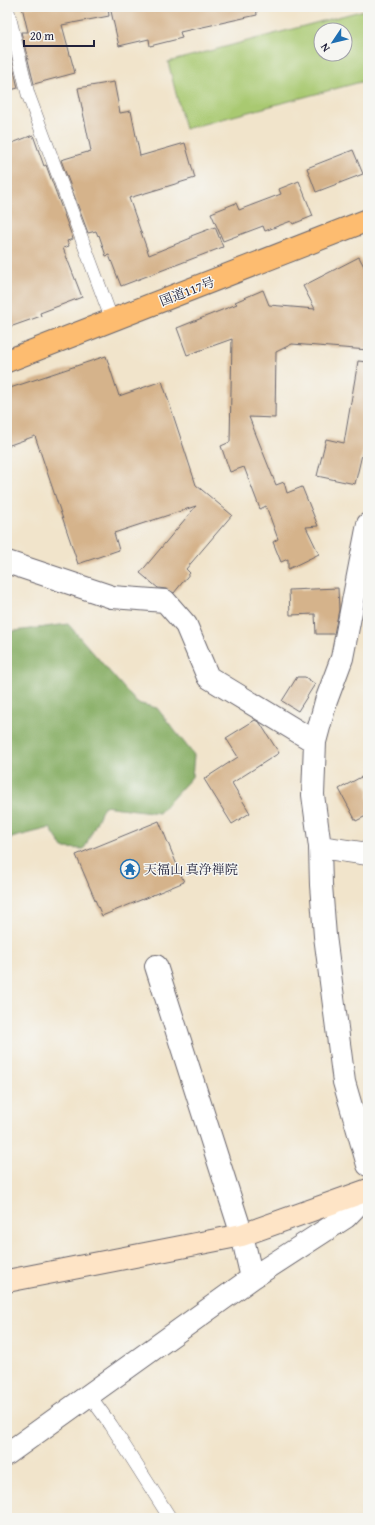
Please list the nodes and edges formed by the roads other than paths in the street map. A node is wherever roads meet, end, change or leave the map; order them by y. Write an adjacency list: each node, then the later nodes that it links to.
1 (8, 11): 3 (lane)
2 (368, 220): 3 (highway, 国道117号)
3 (112, 320): 4 (highway, 国道117号)
4 (7, 361)
5 (368, 524): 7 (street)
6 (7, 562): 7 (street)
7 (315, 742): 8 (street)
8 (320, 847): 9 (street); 11 (street)
9 (368, 854)
10 (156, 966): 14 (street)
11 (368, 1165)
12 (368, 1190): 14 (street)
13 (368, 1194): 15 (street)
14 (242, 1235): 15 (street); 16 (street)
15 (252, 1278): 17 (street)
16 (7, 1281)
17 (89, 1395): 18 (street); 19 (lane)
18 (7, 1454)
19 (170, 1518)

